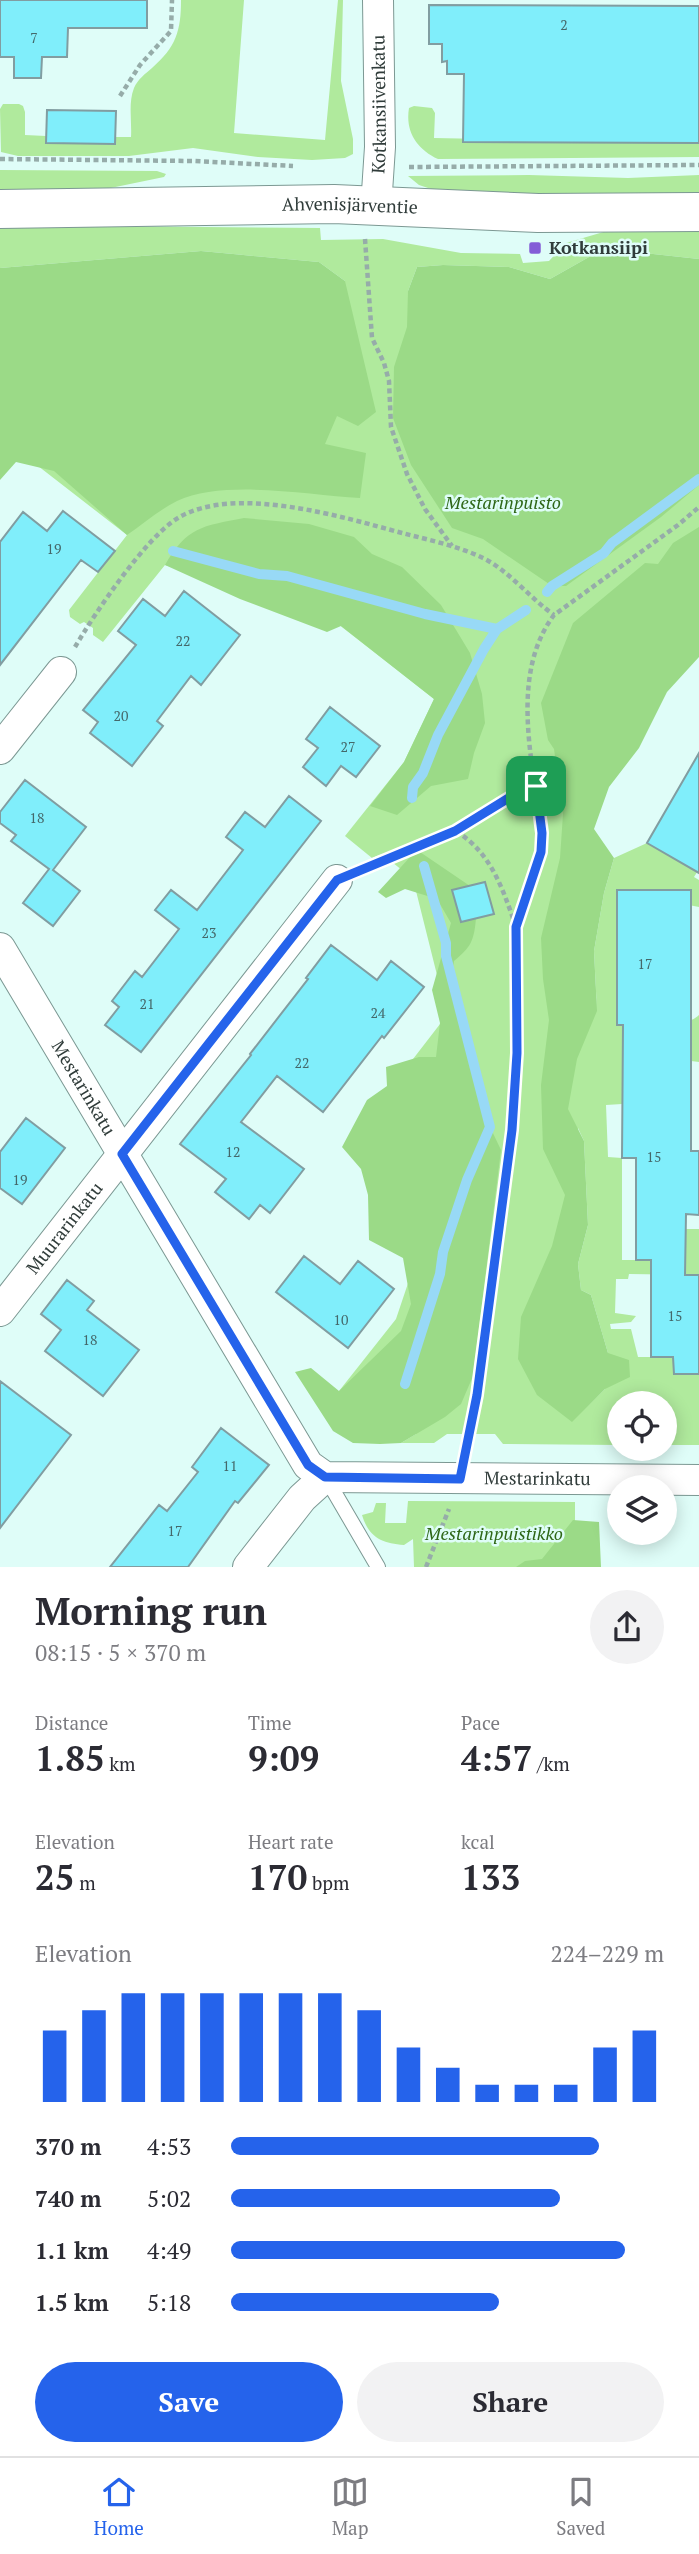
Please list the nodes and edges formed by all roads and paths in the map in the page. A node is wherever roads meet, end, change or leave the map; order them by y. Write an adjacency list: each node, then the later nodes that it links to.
1 (172, 0): 3 (path)
2 (378, 0): 6 (street, Kotkansiivenkatu)
3 (120, 96)
4 (0, 209): 6 (main road, Ahvenisjärventie)
5 (699, 212): 6 (main road, Ahvenisjärventie)
6 (370, 221): 8 (path)
7 (699, 507): 9 (path)
8 (453, 546): 9 (path); 10 (path)
9 (554, 615): 12 (path)
10 (61, 671): 11 (street)
11 (0, 749)
12 (536, 786): 13 (path); 15 (path)
13 (455, 831): 14 (path); 15 (path)
14 (337, 880): 17 (street, Muurarinkatu)
15 (516, 927): 20 (path)
16 (0, 948): 17 (street, Mestarinkatu)
17 (122, 1154): 18 (street, Muurarinkatu); 19 (street, Mestarinkatu)
18 (0, 1311)
19 (325, 1477): 20 (street, Mestarinkatu); 22 (street); 23 (lane)
20 (460, 1479): 21 (street, Mestarinkatu); 24 (path)
21 (699, 1480)
22 (248, 1567)
23 (378, 1567)
24 (426, 1567)

